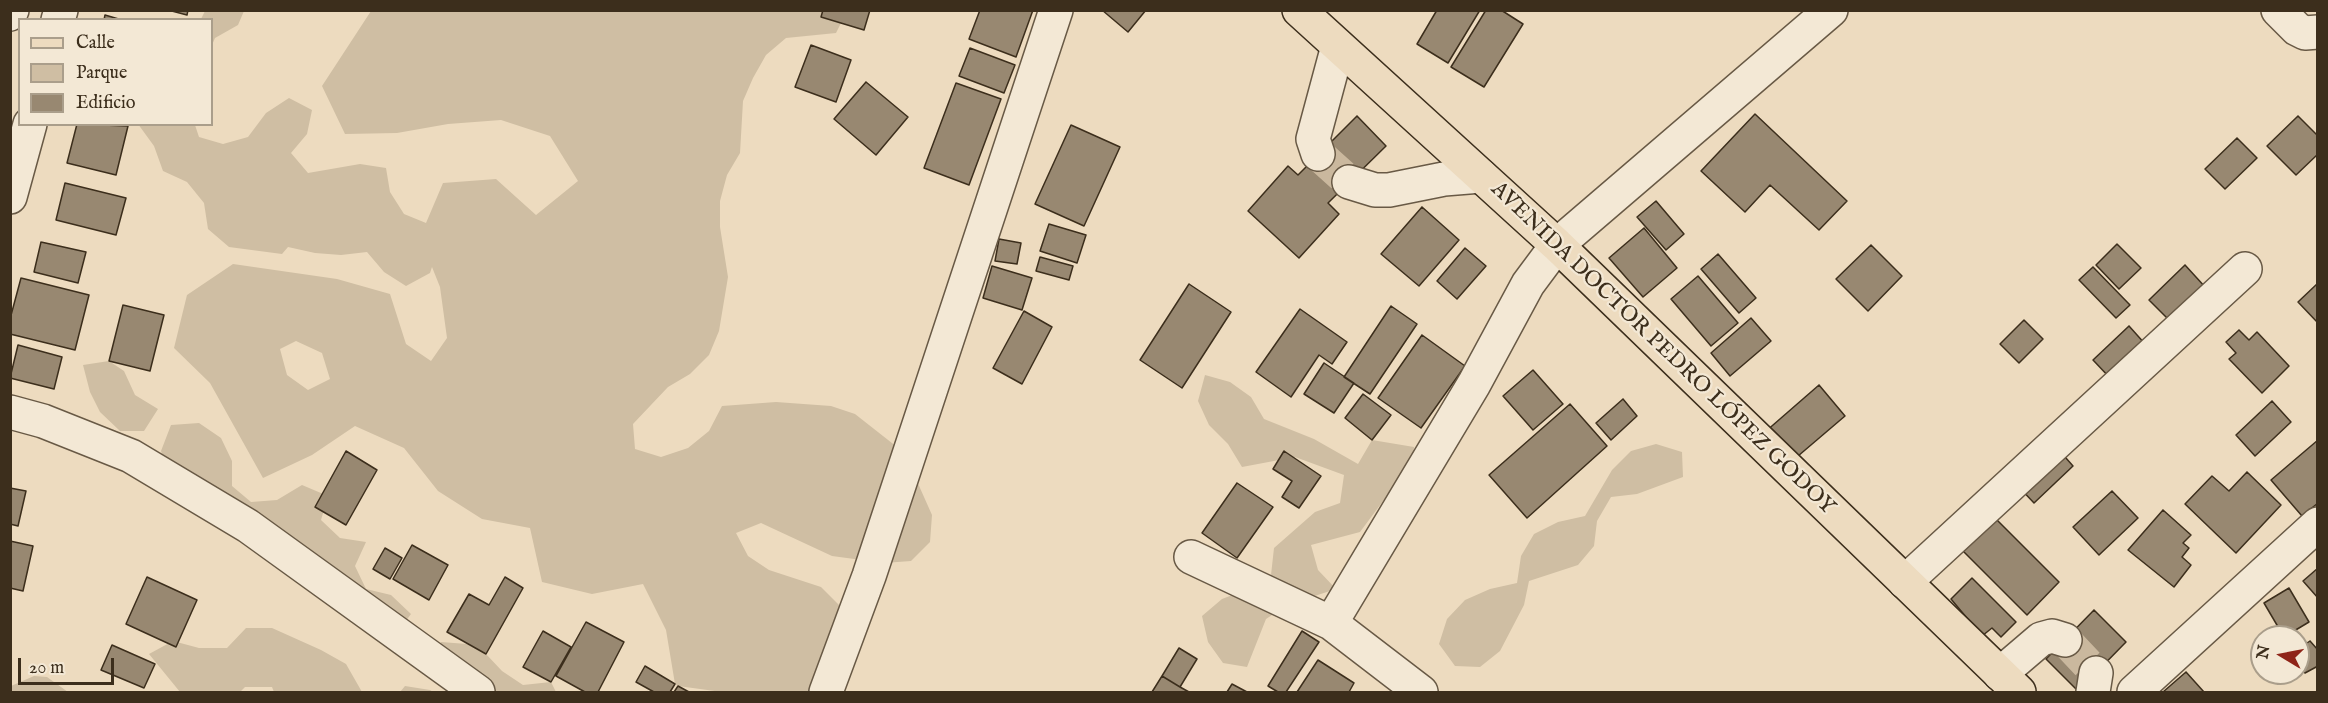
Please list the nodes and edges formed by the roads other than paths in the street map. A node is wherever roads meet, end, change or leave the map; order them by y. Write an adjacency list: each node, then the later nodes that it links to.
1 (1056, 10): 22 (street)
2 (1299, 10): 6 (main road, AVENIDA DOCTOR PEDRO LÓPEZ GODOY)
3 (1831, 10): 12 (street)
4 (2278, 10): 5 (street)
5 (2318, 32)
6 (1338, 46): 8 (street); 9 (main road, AVENIDA DOCTOR PEDRO LÓPEZ GODOY)
7 (29, 126): 11 (street)
8 (1318, 154)
9 (1481, 176): 10 (street); 12 (main road, AVENIDA DOCTOR PEDRO LÓPEZ GODOY)
10 (1349, 182)
11 (10, 197)
12 (1557, 245): 17 (main road, AVENIDA DOCTOR PEDRO LÓPEZ GODOY); 18 (street)
13 (2245, 269): 17 (street)
14 (10, 412): 21 (street)
15 (2318, 524): 24 (street)
16 (1191, 556): 18 (street)
17 (1905, 582): 20 (main road, AVENIDA DOCTOR PEDRO LÓPEZ GODOY)
18 (1331, 623): 23 (street)
19 (2065, 640): 20 (street)
20 (2009, 683)
21 (478, 693)
22 (826, 693)
23 (1421, 693)
24 (2134, 693)

